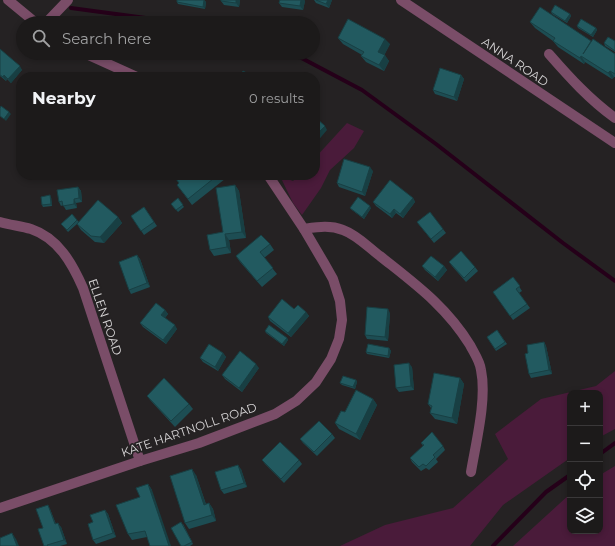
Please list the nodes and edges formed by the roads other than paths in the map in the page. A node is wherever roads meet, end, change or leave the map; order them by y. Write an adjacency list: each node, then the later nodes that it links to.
1 (8, 0): 4 (street)
2 (68, 0): 5 (street)
3 (401, 0): 10 (street, ANNA ROAD)
4 (27, 16)
5 (53, 16)
6 (549, 54): 9 (street)
7 (99, 60): 8 (street)
8 (126, 72)
9 (615, 118)
10 (615, 143)
11 (271, 180): 13 (street, KATE HARTNOLL ROAD)
12 (0, 222): 14 (street, ELLEN ROAD)
13 (304, 229): 14 (street, KATE HARTNOLL ROAD); 15 (street)
14 (140, 461): 16 (street, KATE HARTNOLL ROAD)
15 (471, 472)
16 (0, 508)

